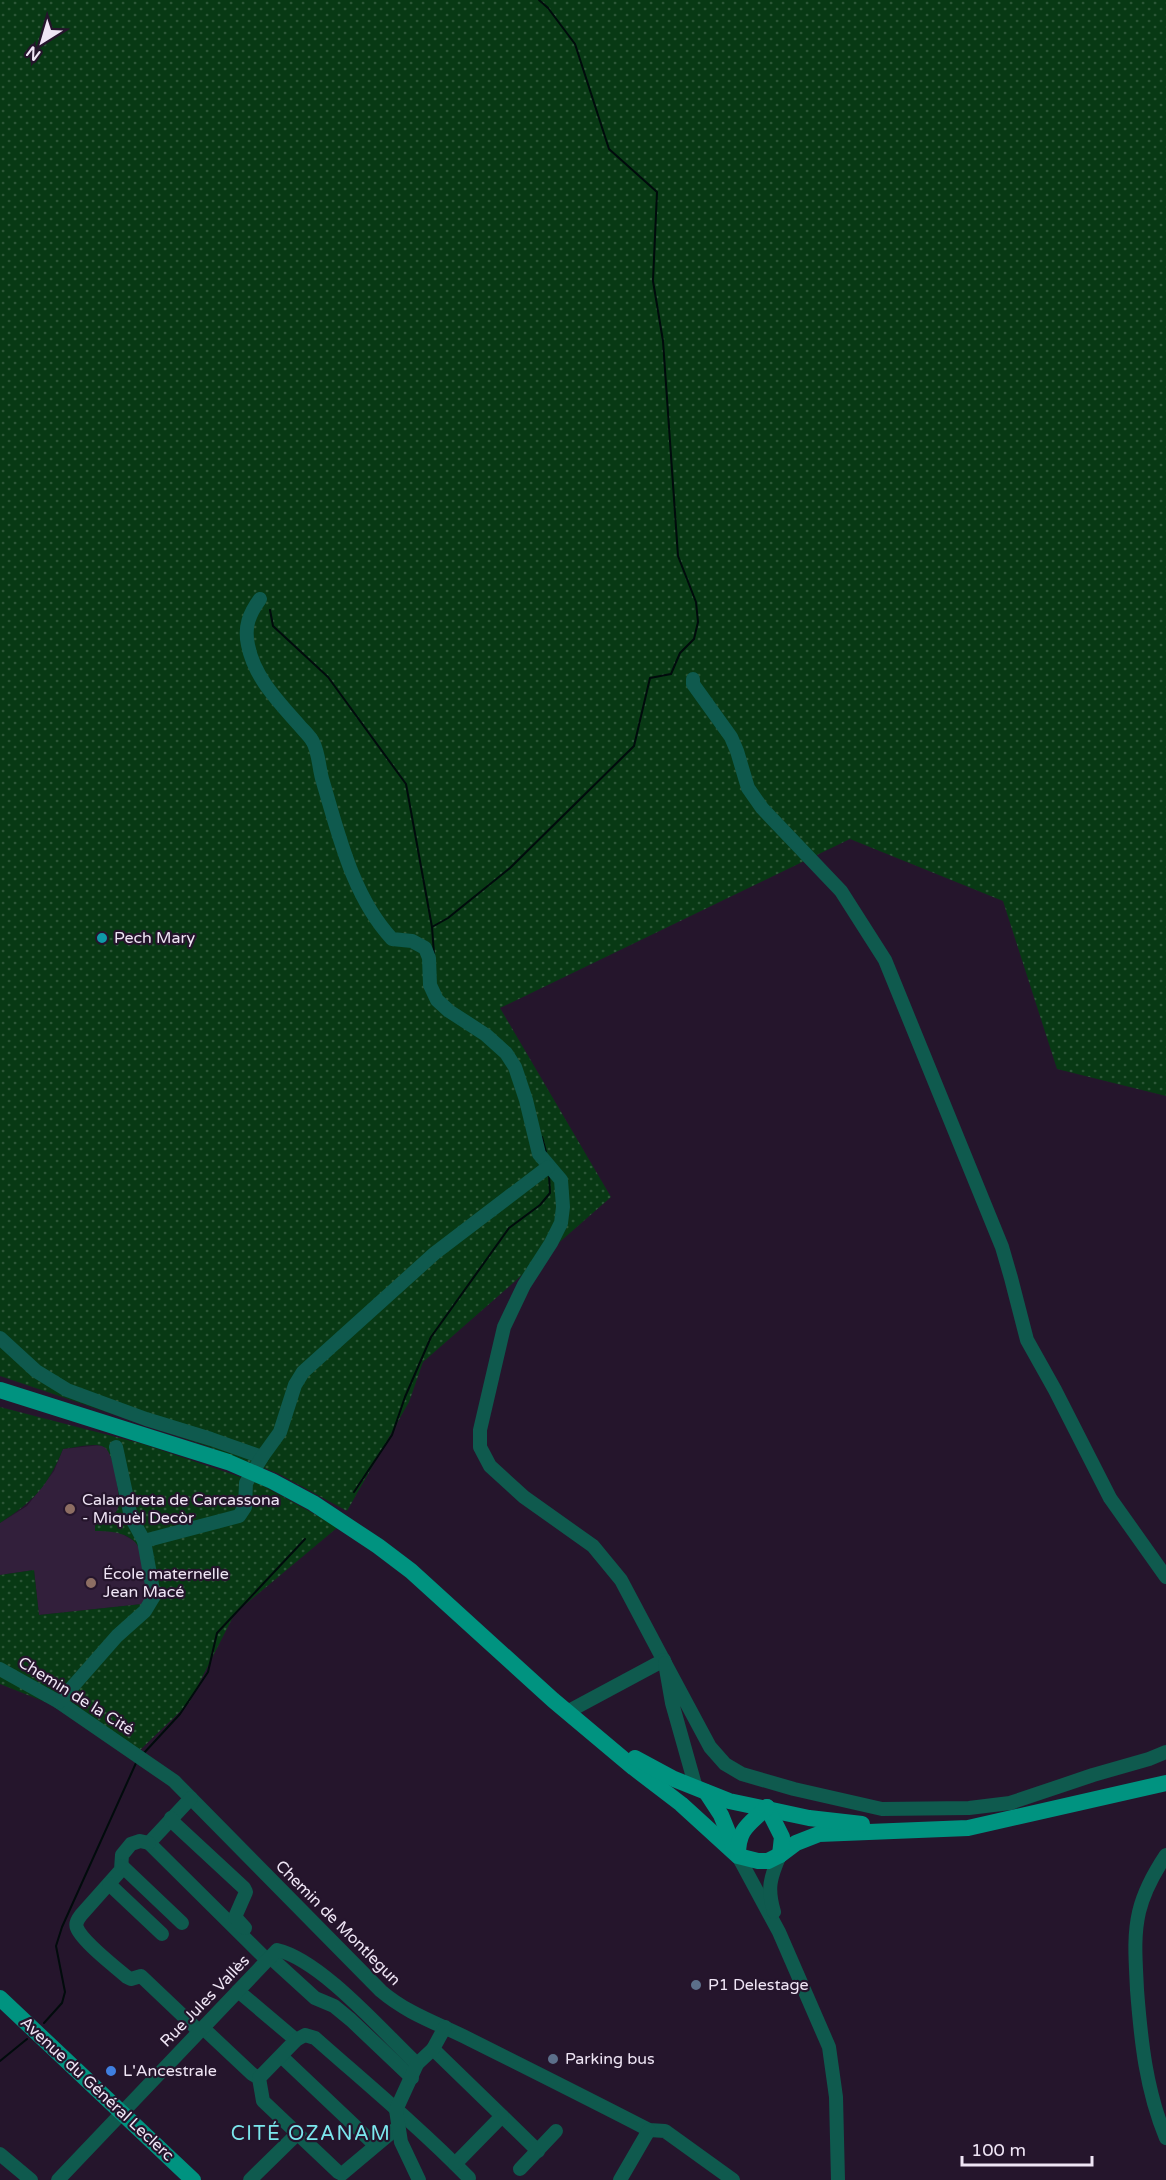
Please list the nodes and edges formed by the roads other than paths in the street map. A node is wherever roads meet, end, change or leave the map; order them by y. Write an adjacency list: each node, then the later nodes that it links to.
1 (260, 599): 3 (street)
2 (693, 679): 12 (street)
3 (548, 1167): 10 (street); 13 (street)
4 (0, 1338): 6 (street)
5 (0, 1390): 7 (main road)
6 (146, 1419): 7 (street); 8 (street); 10 (street)
7 (132, 1432): 8 (main road)
8 (164, 1442): 15 (main road)
9 (116, 1448): 11 (street)
10 (262, 1457): 11 (street)
11 (144, 1541): 16 (street)
12 (1166, 1577)
13 (664, 1661): 17 (street); 19 (street); 21 (street)
14 (0, 1669): 16 (street, Chemin de la Cité)
15 (553, 1700): 17 (main road); 29 (main road)
16 (59, 1702): 18 (street, Chemin de la Cité)
17 (569, 1711): 21 (main road)
18 (134, 1752): 22 (street, Chemin de Montlegun)
19 (1166, 1752)
20 (1166, 1783): 25 (main road)
21 (701, 1790): 23 (main road); 29 (main road)
22 (191, 1798): 24 (street); 38 (street, Chemin de Montlegun)
23 (767, 1807): 25 (main road); 27 (main road); 29 (main road)
24 (171, 1818): 26 (street); 35 (street)
25 (916, 1830): 27 (main road)
26 (149, 1843): 30 (street); 35 (street)
27 (780, 1855): 29 (main road); 33 (street)
28 (1166, 1855): 53 (street)
29 (738, 1856): 33 (street)
30 (122, 1866): 31 (street); 32 (street)
31 (109, 1884): 34 (street); 39 (street)
32 (182, 1923)
33 (779, 1932): 67 (street)
34 (162, 1934)
35 (272, 1955): 36 (street, Rue Jules Vallès); 43 (street); 45 (street)
36 (238, 1991): 39 (street, Rue Jules Vallès); 40 (street)
37 (0, 1998): 47 (main road, Avenue du Général Leclerc)
38 (445, 2028): 41 (street); 50 (street, Chemin de Montlegun)
39 (201, 2029): 44 (street); 47 (street, Rue Jules Vallès)
40 (296, 2040): 42 (street); 46 (street)
41 (434, 2049): 43 (street); 48 (street)
42 (281, 2056): 44 (street); 54 (street)
43 (417, 2064): 45 (street)
44 (259, 2078): 52 (street)
45 (412, 2078): 46 (street)
46 (396, 2110): 49 (street); 57 (street)
47 (122, 2112): 61 (street, Rue Jules Vallès); 62 (main road, Avenue du Général Leclerc)
48 (502, 2116): 55 (street); 57 (street)
49 (398, 2127): 54 (street); 64 (street)
50 (649, 2130): 65 (street); 66 (street, Chemin de Montlegun)
51 (556, 2131): 55 (street)
52 (297, 2134): 54 (street); 63 (street)
53 (1166, 2138)
54 (375, 2145)
55 (538, 2151): 58 (street)
56 (0, 2154): 60 (street)
57 (455, 2164): 59 (street)
58 (520, 2169)
59 (469, 2178)
60 (31, 2180)
61 (58, 2180)
62 (193, 2180)
63 (250, 2180)
64 (419, 2180)
65 (620, 2180)
66 (733, 2180)
67 (838, 2180)

